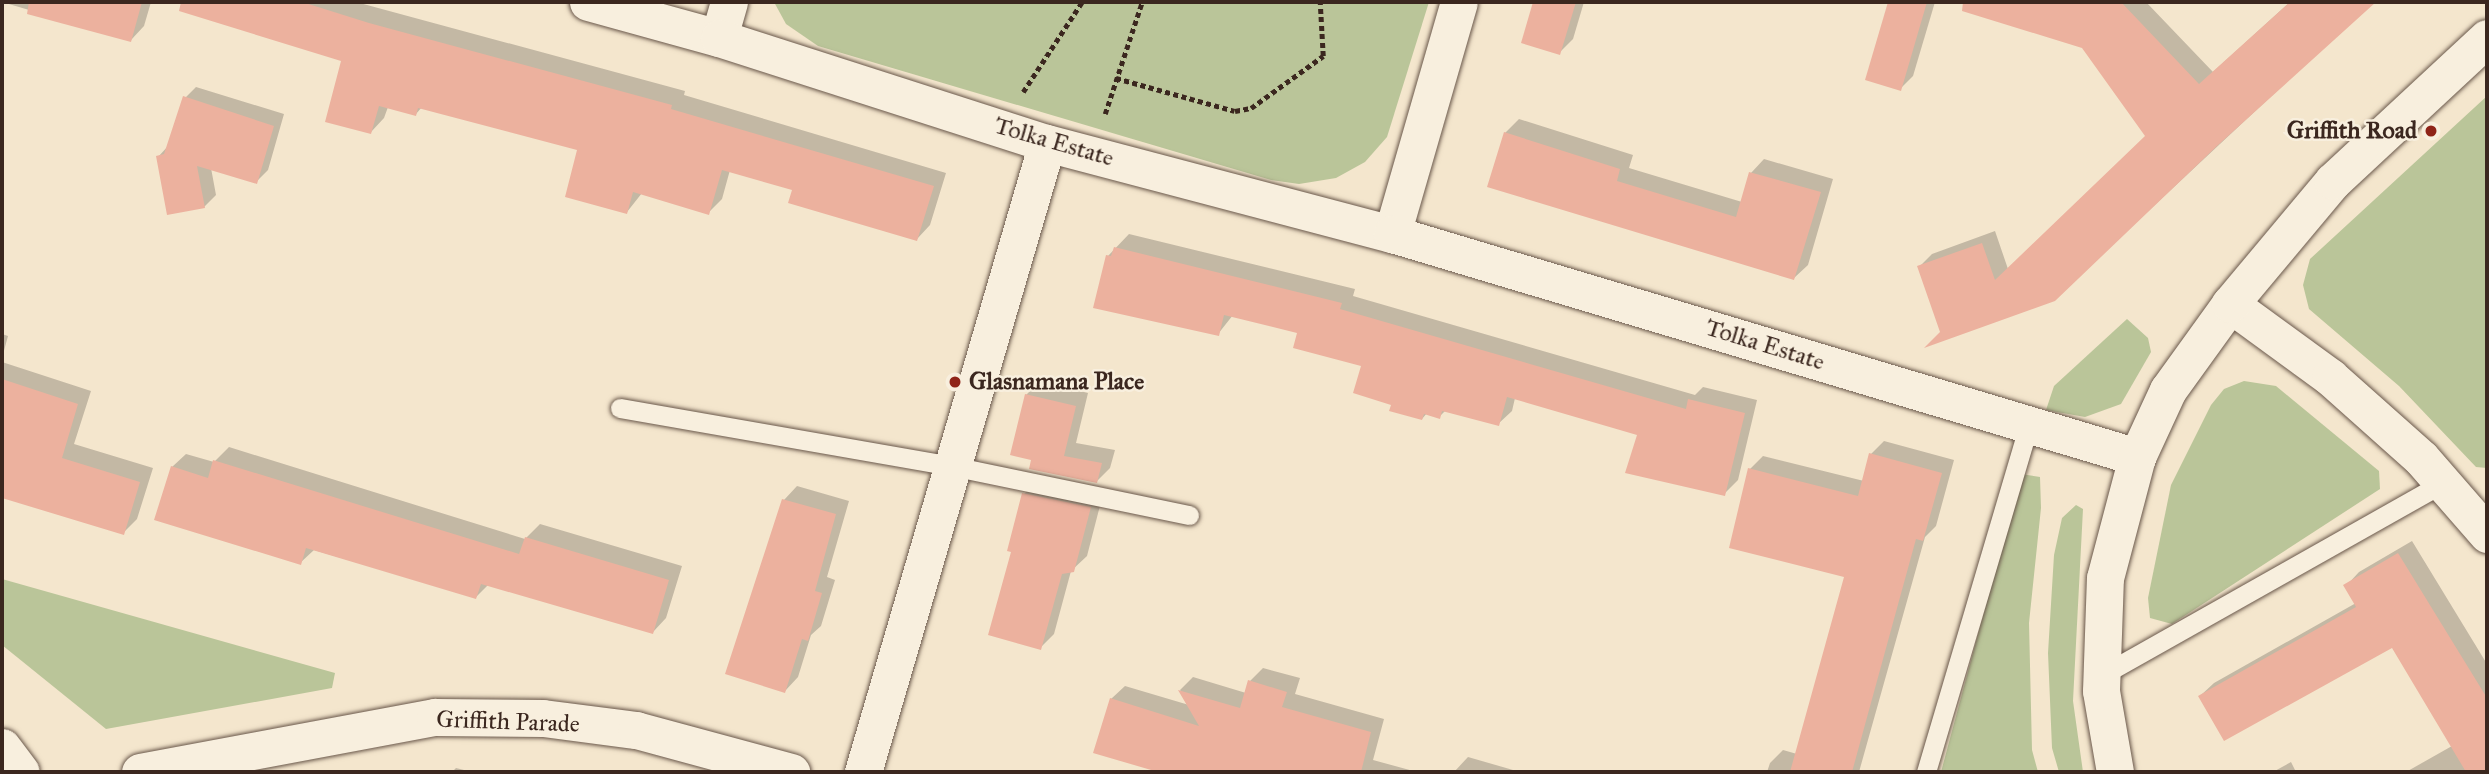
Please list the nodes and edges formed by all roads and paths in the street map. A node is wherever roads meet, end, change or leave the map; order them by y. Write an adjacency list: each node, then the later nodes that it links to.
1 (588, 2): 7 (street, Tolka Estate)
2 (729, 2): 7 (street)
3 (1082, 2): 10 (path)
4 (1142, 2): 9 (path)
5 (1320, 2): 9 (path)
6 (1460, 2): 13 (street)
7 (719, 38): 10 (street, Tolka Estate)
8 (2487, 38): 14 (street)
9 (1116, 78): 12 (path)
10 (999, 128): 11 (street, Tolka Estate)
11 (1047, 143): 12 (street, Tolka Estate); 18 (street)
12 (1093, 154): 13 (street, Tolka Estate)
13 (1392, 234): 16 (street, Tolka Estate)
14 (2230, 304): 17 (street); 19 (street)
15 (620, 408): 18 (lane)
16 (2029, 425): 17 (street, Tolka Estate); 28 (lane)
17 (2137, 457): 22 (street)
18 (952, 466): 20 (lane); 27 (street)
19 (2443, 483): 21 (street); 22 (lane)
20 (1189, 515)
21 (2486, 527)
22 (2102, 675): 29 (street)
23 (2, 747): 24 (street)
24 (21, 772)
25 (140, 772): 26 (street, Griffith Parade)
26 (791, 772)
27 (863, 772)
28 (1926, 772)
29 (2115, 772)

